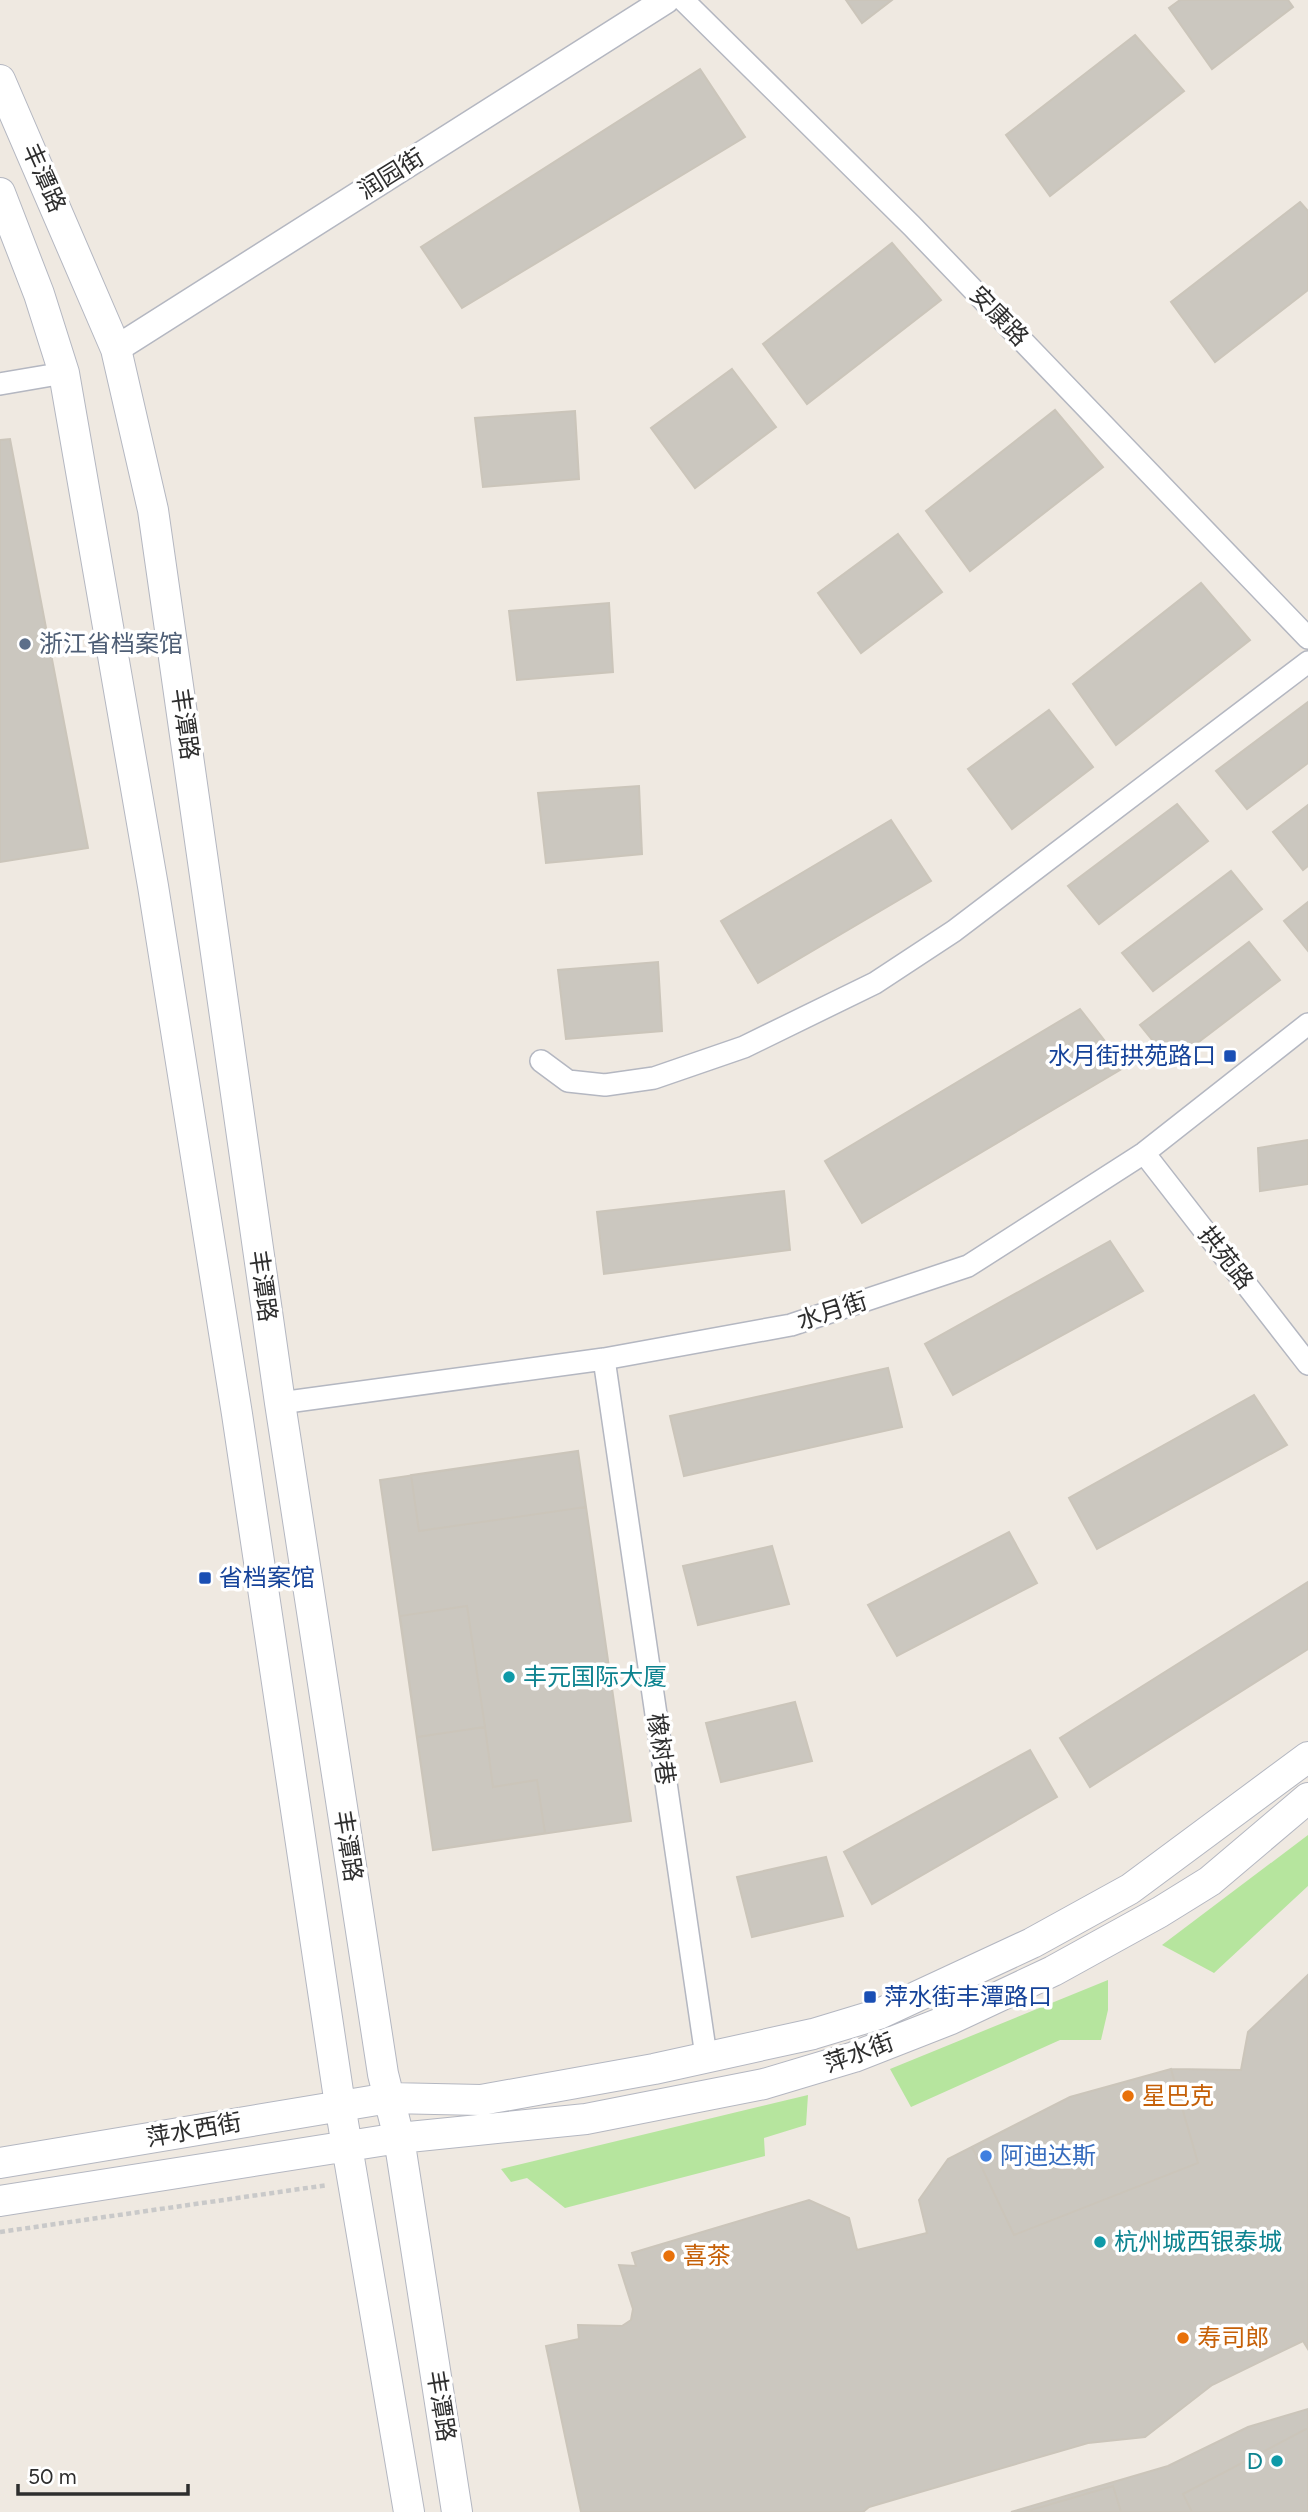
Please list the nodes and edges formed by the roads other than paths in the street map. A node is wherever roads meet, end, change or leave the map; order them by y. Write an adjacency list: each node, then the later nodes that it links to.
1 (666, 0): 5 (street, 润园街)
2 (683, 0): 8 (street, 安康路)
3 (0, 80): 5 (main road, 丰潭路)
4 (0, 193): 6 (main road, 丰潭路)
5 (116, 349): 15 (main road, 丰潭路)
6 (64, 373): 7 (street); 20 (main road, 丰潭路)
7 (0, 384)
8 (1308, 638)
9 (1308, 662): 11 (street)
10 (1308, 1024): 12 (street, 水月街)
11 (541, 1061)
12 (1144, 1153): 13 (street, 水月街); 14 (street, 拱苑路)
13 (604, 1359): 15 (street, 水月街); 18 (street, 橡树巷)
14 (1308, 1364)
15 (279, 1403): 19 (main road, 丰潭路)
16 (1308, 1757): 18 (main road, 萍水街)
17 (1308, 1798): 21 (main road, 萍水街)
18 (706, 2056): 19 (main road, 萍水街)
19 (389, 2098): 20 (main road, 萍水西街); 21 (main road, 丰潭路)
20 (340, 2105): 22 (main road, 丰潭路); 23 (main road, 萍水西街)
21 (399, 2138): 22 (main road, 萍水街); 26 (main road, 丰潭路)
22 (349, 2147): 24 (main road, 萍水西街); 25 (main road, 丰潭路)
23 (0, 2163)
24 (0, 2201)
25 (410, 2512)
26 (457, 2512)

